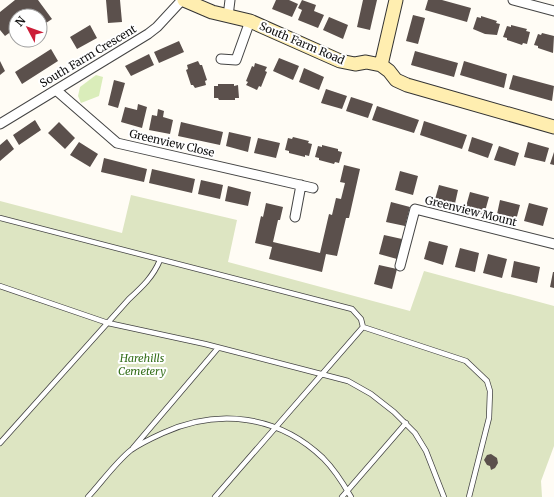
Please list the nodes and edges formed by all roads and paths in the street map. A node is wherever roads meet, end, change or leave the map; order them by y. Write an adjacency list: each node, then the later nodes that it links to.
1 (183, 0): 6 (street, South Farm Road); 10 (street, South Farm Crescent)
2 (230, 0): 6 (street)
3 (396, 0): 9 (street)
4 (515, 0): 5 (street)
5 (554, 11)
6 (228, 16): 7 (street, South Farm Road)
7 (250, 21): 8 (street); 9 (street, South Farm Road)
8 (221, 59)
9 (381, 65): 12 (street)
10 (56, 90): 11 (street, South Farm Crescent); 13 (street, Greenview Close)
11 (1, 122)
12 (554, 127)
13 (301, 185): 14 (street, Greenview Close); 15 (street)
14 (313, 188)
15 (295, 217)
16 (0, 218): 18 (lane)
17 (554, 244): 19 (street, Greenview Mount)
18 (160, 260): 21 (lane); 22 (lane)
19 (400, 266)
20 (0, 286): 21 (lane)
21 (108, 323): 23 (lane); 27 (lane)
22 (363, 327): 24 (lane); 35 (lane)
23 (218, 348): 24 (lane); 28 (lane)
24 (322, 374): 25 (lane); 26 (lane)
25 (406, 424): 29 (lane); 34 (lane)
26 (276, 428): 28 (lane); 29 (lane); 31 (lane)
27 (0, 443)
28 (131, 451): 30 (lane)
29 (347, 491): 32 (lane); 33 (lane)
30 (88, 497)
31 (215, 497)
32 (342, 497)
33 (351, 497)
34 (444, 497)
35 (469, 497)

